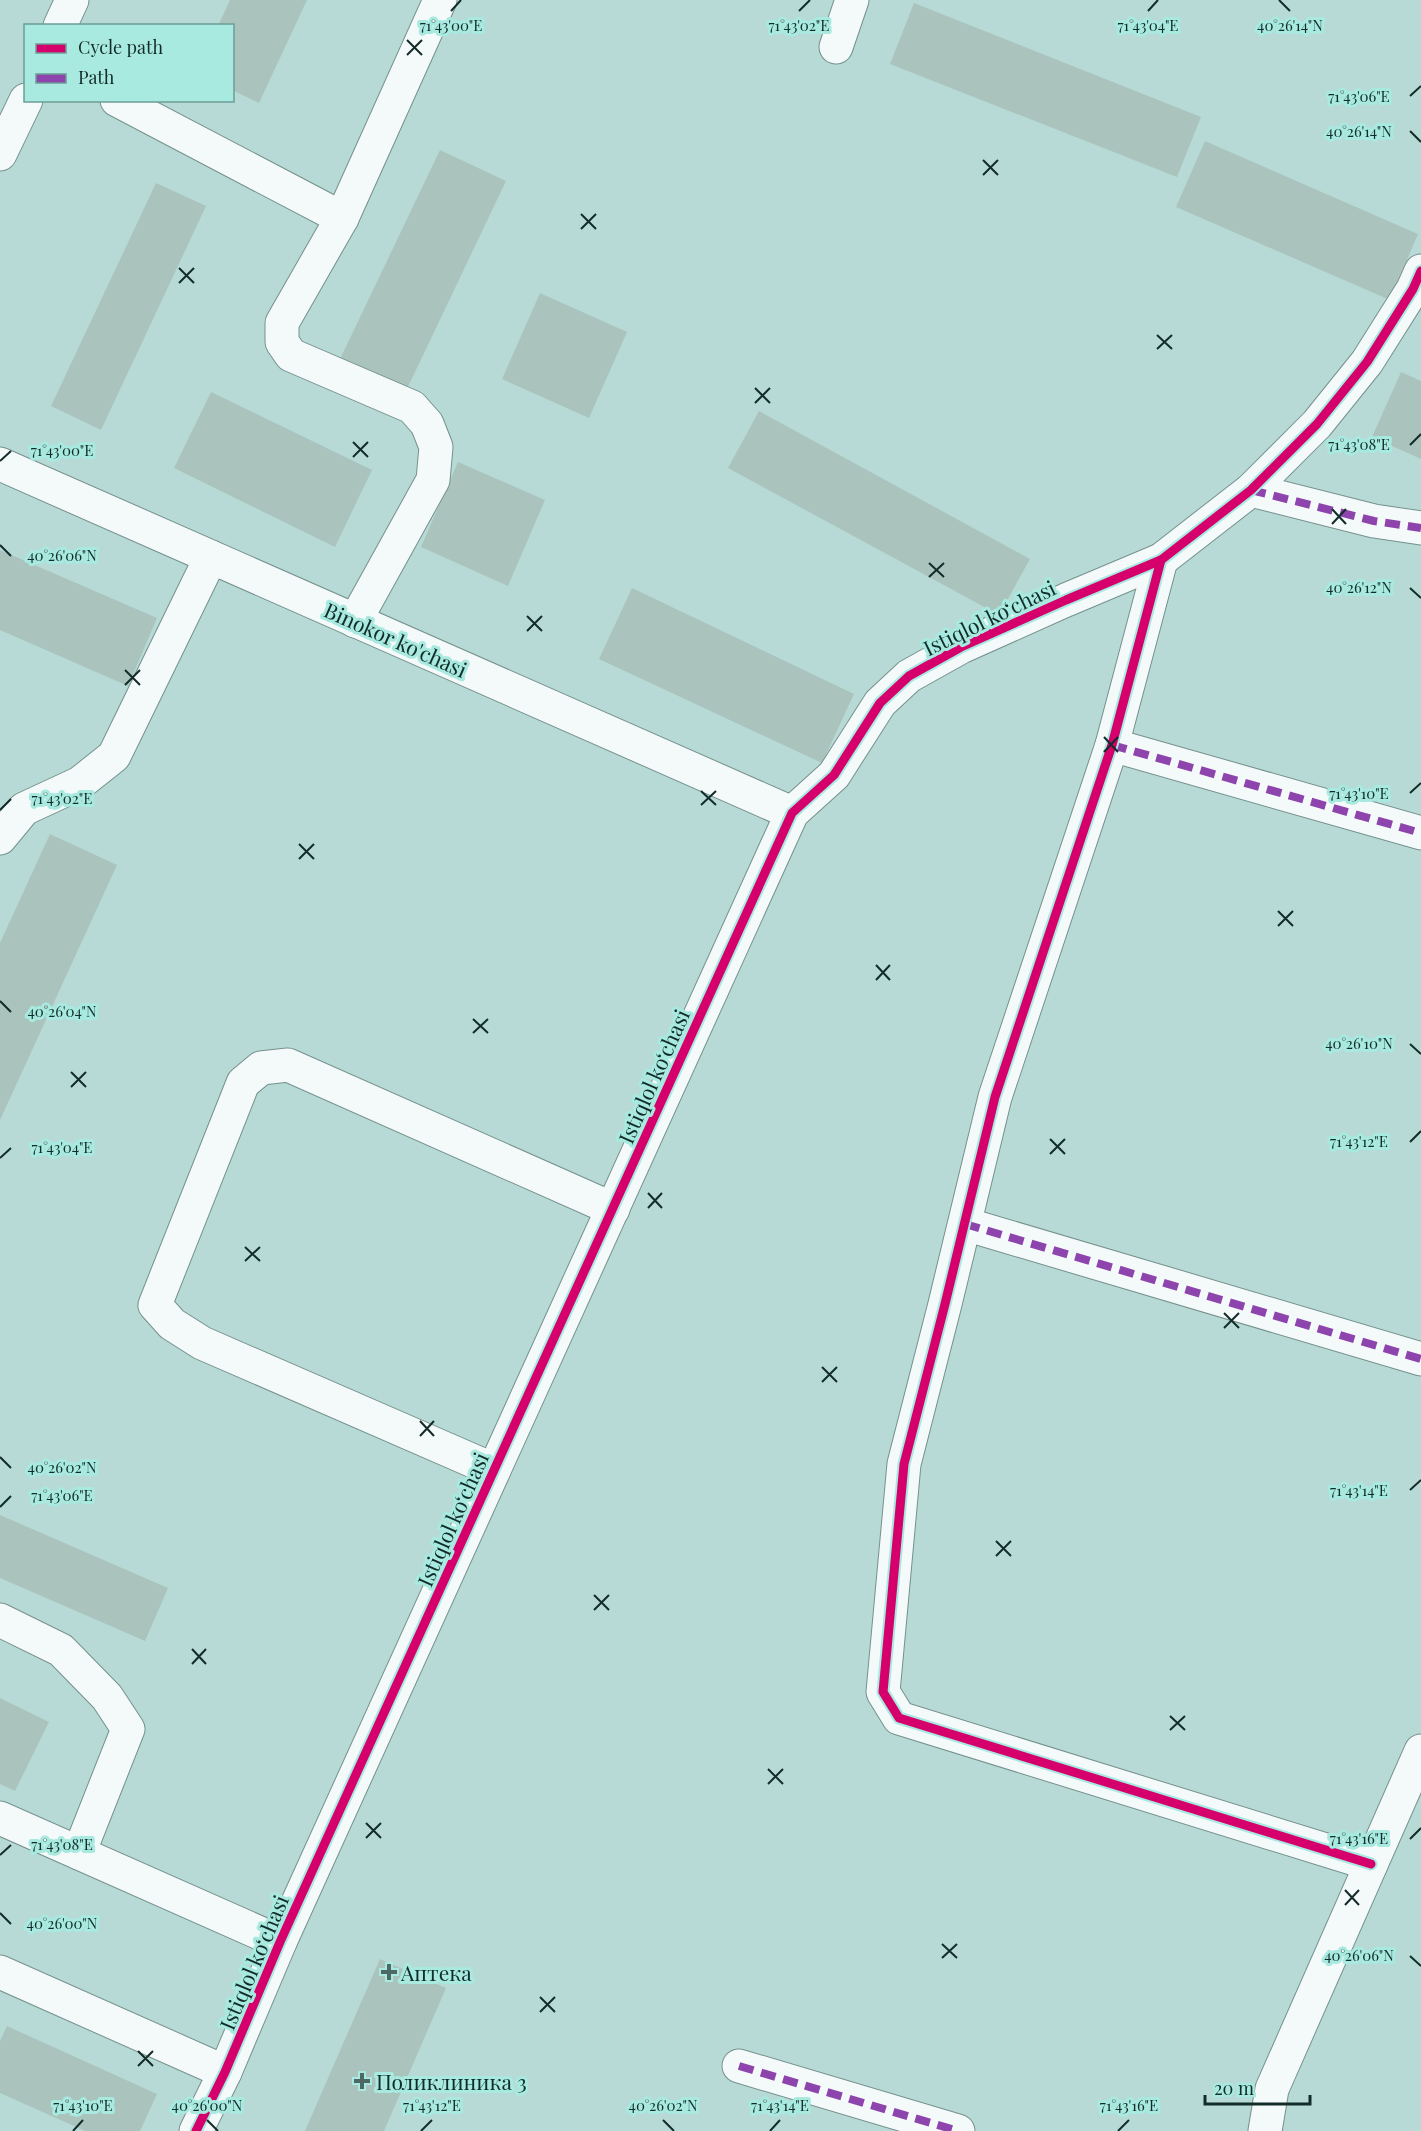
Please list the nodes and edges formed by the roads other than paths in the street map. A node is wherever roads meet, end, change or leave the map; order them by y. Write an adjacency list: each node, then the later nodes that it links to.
1 (72, 0): 4 (street)
2 (441, 0): 9 (street)
3 (852, 0): 5 (street)
4 (61, 24)
5 (836, 47)
6 (25, 102): 8 (street)
7 (121, 102): 9 (street)
8 (0, 154)
9 (342, 218): 16 (street)
10 (1421, 271): 12 (street, Istiqlol koʻchasi)
11 (0, 464): 14 (street, Binokor ko'chasi)
12 (1251, 490): 13 (street); 15 (street, Istiqlol koʻchasi)
13 (1421, 528)
14 (211, 557): 16 (street, Binokor ko'chasi); 20 (street)
15 (1161, 560): 17 (street); 18 (street, Istiqlol koʻchasi)
16 (355, 621): 18 (street, Binokor ko'chasi)
17 (1112, 745): 19 (street); 22 (street)
18 (792, 813): 21 (street, Istiqlol koʻchasi)
19 (1421, 833)
20 (0, 838)
21 (613, 1209): 24 (street, Istiqlol koʻchasi); 24 (street)
22 (965, 1224): 23 (street); 29 (street)
23 (1421, 1359)
24 (494, 1470): 30 (street, Istiqlol koʻchasi)
25 (0, 1620): 28 (street)
26 (1421, 1751): 29 (street)
27 (0, 1818): 28 (street)
28 (79, 1853): 30 (street)
29 (1371, 1864): 34 (street)
30 (280, 1942): 33 (street, Istiqlol koʻchasi)
31 (0, 1972): 33 (street)
32 (739, 2066): 36 (street)
33 (225, 2072): 35 (street, Istiqlol koʻchasi)
34 (1271, 2130)
35 (196, 2131)
36 (958, 2131)

